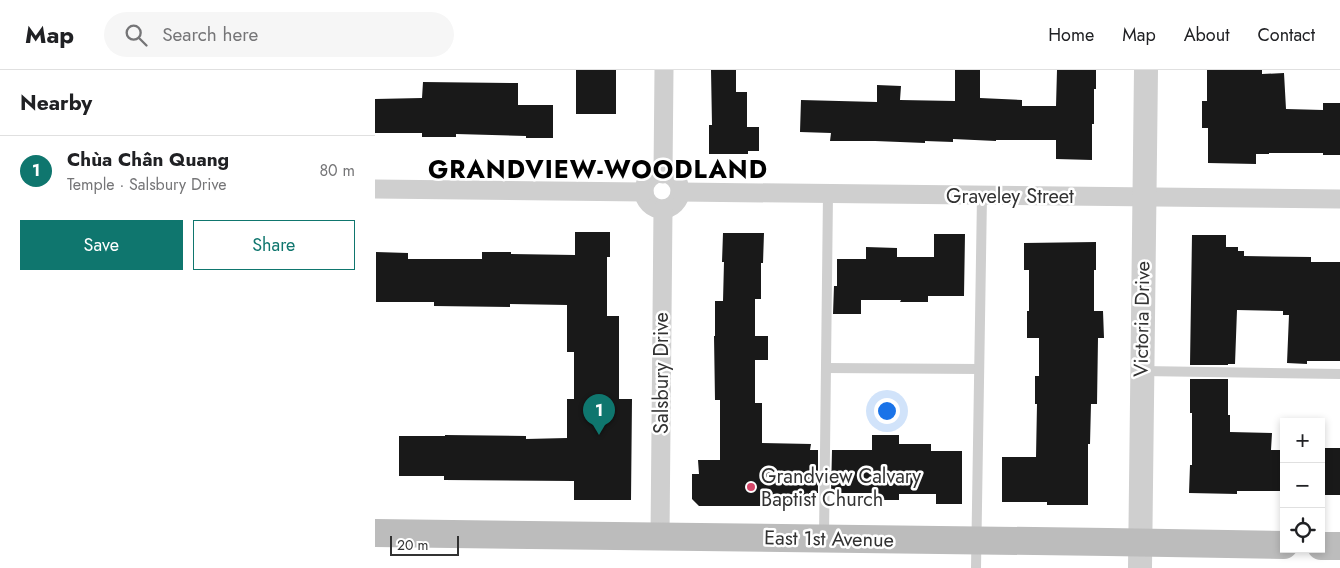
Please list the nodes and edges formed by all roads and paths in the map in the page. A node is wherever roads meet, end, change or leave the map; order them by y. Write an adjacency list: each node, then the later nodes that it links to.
1 (664, 70): 3 (street)
2 (1146, 70): 9 (street, Victoria Drive)
3 (663, 174): 5 (street); 6 (street)
4 (375, 189): 5 (street)
5 (645, 192): 11 (street)
6 (680, 192): 7 (street, Graveley Street); 11 (street)
7 (828, 194): 8 (street, Graveley Street); 12 (lane)
8 (982, 196): 9 (street, Graveley Street); 13 (lane)
9 (1144, 197): 10 (street, Graveley Street); 14 (street, Victoria Drive)
10 (1340, 199)
11 (663, 209): 17 (street, Salsbury Drive)
12 (826, 368): 13 (lane); 18 (lane)
13 (979, 369): 19 (lane)
14 (1142, 372): 15 (lane); 23 (street, Victoria Drive)
15 (1340, 374)
16 (375, 533): 17 (main road, East 1st Avenue)
17 (660, 537): 18 (main road, East 1st Avenue)
18 (824, 539): 19 (main road, East 1st Avenue)
19 (977, 541): 23 (main road, East 1st Avenue); 24 (lane)
20 (1280, 545): 23 (main road, East 1st Avenue)
21 (1325, 546): 22 (main road)
22 (1340, 546)
23 (1140, 555)
24 (977, 568)

